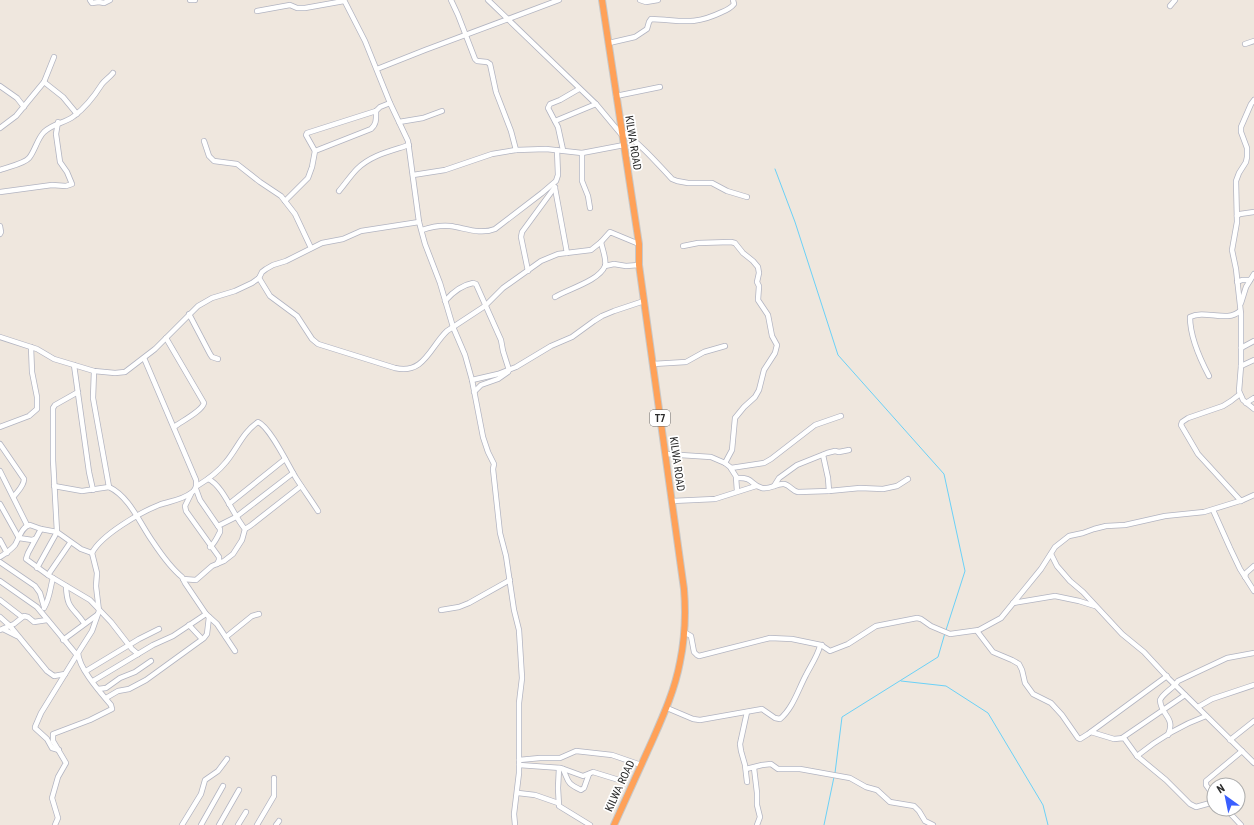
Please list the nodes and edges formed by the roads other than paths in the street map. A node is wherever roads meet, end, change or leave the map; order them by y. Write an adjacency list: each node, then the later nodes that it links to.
1 (90, 0): 2 (street)
2 (110, 0)
3 (190, 0): 4 (street)
4 (195, 0)
5 (344, 0): 16 (street); 23 (street)
6 (451, 0): 18 (street)
7 (488, 0): 17 (street)
8 (559, 0): 14 (street)
9 (602, 0): 20 (highway, KILWA ROAD / T7)
10 (640, 0): 11 (street)
11 (658, 0)
12 (733, 0): 20 (street)
13 (1174, 0): 15 (street)
14 (552, 1): 17 (street)
15 (1170, 6)
16 (257, 11)
17 (507, 19): 18 (street); 28 (street)
18 (466, 35): 23 (street); 45 (street)
19 (1254, 41): 21 (street)
20 (609, 43): 29 (highway, KILWA ROAD / T7)
21 (1245, 44)
22 (54, 57): 25 (street)
23 (377, 69): 31 (street)
24 (114, 74): 36 (street)
25 (44, 82): 33 (street); 36 (street)
26 (0, 86): 33 (street)
27 (660, 87): 29 (street)
28 (579, 89): 32 (street); 37 (street)
29 (616, 96): 41 (highway, KILWA ROAD / T7)
30 (1254, 100): 60 (street)
31 (390, 103): 34 (street); 39 (street)
32 (596, 104): 37 (street); 41 (street)
33 (24, 107): 40 (street)
34 (376, 111): 48 (street); 48 (street)
35 (442, 111): 39 (street)
36 (77, 114): 38 (street)
37 (555, 121): 47 (street)
38 (58, 122): 50 (street); 55 (street)
39 (399, 122): 43 (street)
40 (0, 128)
41 (621, 132): 44 (highway, KILWA ROAD / T7); 56 (street)
42 (204, 141): 57 (street)
43 (409, 145): 51 (street); 54 (street)
44 (624, 145): 49 (street); 66 (highway, KILWA ROAD / T7)
45 (516, 150): 46 (street); 51 (street)
46 (556, 150): 47 (street); 52 (street)
47 (563, 150): 49 (street)
48 (315, 151): 57 (street)
49 (582, 153): 58 (street)
50 (0, 170)
51 (413, 175): 61 (street)
52 (556, 181): 53 (street); 63 (street)
53 (555, 187): 69 (street); 72 (street)
54 (339, 191)
55 (0, 192)
56 (747, 197)
57 (285, 201): 68 (street)
58 (590, 208)
59 (1254, 212): 60 (street)
60 (1237, 216): 76 (street)
61 (419, 222): 63 (street); 68 (street)
62 (0, 226): 64 (street)
63 (422, 230): 78 (street)
64 (0, 234)
65 (601, 242): 66 (street); 69 (street); 71 (street)
66 (638, 244): 70 (highway, KILWA ROAD / T7)
67 (683, 246): 116 (street)
68 (311, 248): 74 (street)
69 (567, 253): 72 (street)
70 (639, 265): 71 (street); 79 (highway, KILWA ROAD / T7)
71 (605, 266): 77 (street)
72 (528, 271): 81 (street)
73 (1254, 274): 75 (street)
74 (259, 278): 83 (street); 84 (street)
75 (1250, 280): 76 (street); 80 (street)
76 (1237, 282): 80 (street)
77 (555, 297)
78 (445, 301): 81 (street); 84 (street)
79 (644, 301): 94 (street); 95 (highway, KILWA ROAD / T7)
80 (1240, 304): 82 (street)
81 (485, 306): 84 (street); 98 (street)
82 (1240, 311): 90 (street); 100 (street)
83 (189, 314): 86 (street); 92 (street)
84 (453, 327): 101 (street)
85 (0, 337): 89 (street)
86 (166, 338): 91 (street); 110 (street)
87 (1254, 341): 90 (street)
88 (725, 346): 95 (street)
89 (31, 347): 96 (street); 109 (street)
90 (1241, 348): 97 (street)
91 (144, 358): 99 (street); 110 (street)
92 (218, 359)
93 (1254, 360): 97 (street)
94 (524, 363): 98 (street); 103 (street)
95 (653, 364): 113 (highway, KILWA ROAD / T7)
96 (74, 366): 99 (street); 102 (street)
97 (1241, 366): 104 (street)
98 (509, 370): 101 (street)
99 (94, 371): 127 (street)
100 (1209, 376)
101 (472, 380): 103 (street)
102 (78, 392): 123 (street); 129 (street)
103 (474, 392): 165 (street)
104 (1240, 394): 106 (street); 136 (street)
105 (1254, 398): 106 (street)
106 (1246, 403): 107 (street)
107 (1254, 409)
108 (841, 416): 117 (street)
109 (0, 427)
110 (174, 428): 128 (street)
111 (0, 444): 134 (street)
112 (850, 450): 114 (street)
113 (665, 454): 116 (street); 135 (highway, KILWA ROAD / T7)
114 (823, 455): 126 (street); 130 (street)
115 (285, 459): 119 (street); 121 (street); 138 (street)
116 (725, 463): 117 (street)
117 (731, 468): 120 (street)
118 (0, 471): 134 (street)
119 (293, 473): 124 (street); 142 (street)
120 (736, 477): 125 (street); 131 (street)
121 (208, 479): 128 (street); 138 (street)
122 (908, 479): 130 (street)
123 (54, 486): 129 (street); 147 (street)
124 (301, 486): 140 (street); 146 (street)
125 (756, 486): 126 (street); 131 (street)
126 (774, 486): 130 (street)
127 (109, 487): 129 (street); 141 (street)
128 (196, 488): 132 (street); 144 (street)
129 (93, 490)
130 (829, 491)
131 (736, 492): 135 (street)
132 (191, 494): 141 (street); 152 (street)
133 (1254, 495): 136 (street)
134 (14, 496): 143 (street)
135 (672, 501): 187 (highway, KILWA ROAD / T7)
136 (1241, 501): 139 (street)
137 (0, 504): 148 (street)
138 (229, 504): 142 (street)
139 (1213, 510): 155 (street); 162 (street)
140 (318, 511)
141 (136, 515): 154 (street); 164 (street)
142 (236, 517): 144 (street); 146 (street)
143 (28, 525): 145 (street); 148 (street)
144 (218, 526): 152 (street)
145 (42, 529): 147 (street); 149 (street)
146 (245, 529): 158 (street)
147 (57, 532): 151 (street); 160 (street)
148 (19, 538): 149 (street); 153 (street)
149 (35, 539): 160 (street)
150 (0, 540): 153 (street)
151 (70, 542): 154 (street); 161 (street)
152 (210, 547): 158 (street)
153 (7, 552): 156 (street)
154 (92, 553): 174 (street)
155 (1051, 554): 170 (street); 171 (street)
156 (0, 557)
157 (0, 562): 172 (street)
158 (217, 564): 164 (street)
159 (1254, 566): 162 (street)
160 (37, 568): 161 (street)
161 (48, 575): 163 (street)
162 (1245, 577): 168 (street)
163 (53, 578): 167 (street); 172 (street)
164 (183, 579): 177 (street)
165 (510, 580): 173 (street); 222 (street)
166 (0, 581): 175 (street)
167 (66, 586): 174 (street); 181 (street)
168 (1254, 591)
169 (0, 600): 179 (street)
170 (1013, 603): 171 (street); 186 (street)
171 (1095, 606): 201 (street)
172 (44, 607): 175 (street)
173 (441, 610)
174 (99, 612): 181 (street); 192 (street); 195 (street)
175 (42, 613): 180 (street)
176 (259, 614): 189 (street)
177 (207, 615): 182 (street); 189 (street); 190 (street)
178 (0, 617): 183 (street)
179 (22, 617): 180 (street); 183 (street)
180 (47, 620): 191 (street)
181 (84, 624): 191 (street)
182 (189, 625): 190 (street); 197 (street)
183 (10, 626): 184 (street); 188 (street)
184 (2, 629): 188 (street)
185 (159, 629): 192 (street)
186 (977, 631): 193 (street); 214 (street)
187 (684, 632): 193 (street); 209 (highway, KILWA ROAD / T7)
188 (18, 637): 200 (street)
189 (226, 637): 194 (street)
190 (202, 639): 207 (street)
191 (63, 640): 195 (street)
192 (129, 645): 197 (street); 199 (street)
193 (822, 645): 211 (street)
194 (235, 651)
195 (77, 653): 199 (street); 200 (street)
196 (1254, 653): 204 (street)
197 (138, 654): 202 (street)
198 (151, 661): 205 (street)
199 (86, 670): 202 (street)
200 (65, 674): 218 (street)
201 (1166, 676): 204 (street); 214 (street)
202 (93, 681): 205 (street)
203 (1254, 685): 208 (street)
204 (1176, 686): 206 (street); 210 (street)
205 (98, 689): 207 (street)
206 (1185, 695): 208 (street); 210 (street)
207 (106, 698): 218 (street)
208 (1198, 707): 212 (street)
209 (666, 708): 211 (street); 224 (highway, KILWA ROAD / T7)
210 (1163, 710): 215 (street); 216 (street)
211 (746, 712): 227 (street)
212 (1206, 716): 215 (street); 217 (street)
213 (1254, 721): 217 (street)
214 (1091, 732): 216 (street)
215 (1168, 735): 220 (street)
216 (1122, 738): 220 (street)
217 (1230, 740): 219 (street)
218 (59, 750): 240 (street)
219 (1242, 751): 223 (street); 229 (street)
220 (1137, 756): 237 (street)
221 (227, 759): 241 (street)
222 (519, 762): 224 (street); 226 (street); 235 (street)
223 (1254, 763)
224 (641, 765): 248 (highway, KILWA ROAD / T7)
225 (754, 768): 227 (street); 249 (street); 250 (street)
226 (561, 769): 228 (street); 228 (street); 236 (street)
227 (746, 770): 232 (street)
228 (589, 774): 231 (street)
229 (1211, 777)
230 (274, 778): 245 (street)
231 (619, 780)
232 (747, 782)
233 (223, 786): 242 (street)
234 (239, 790): 243 (street)
235 (518, 793): 236 (street); 246 (street)
236 (558, 803): 247 (street)
237 (1206, 804)
238 (246, 812): 244 (street)
239 (1234, 817): 251 (street)
240 (55, 825)
241 (182, 825)
242 (200, 825)
243 (219, 825)
244 (238, 825)
245 (257, 825)
246 (515, 825)
247 (590, 825)
248 (614, 825)
249 (757, 825)
250 (933, 825)
251 (1241, 825)

